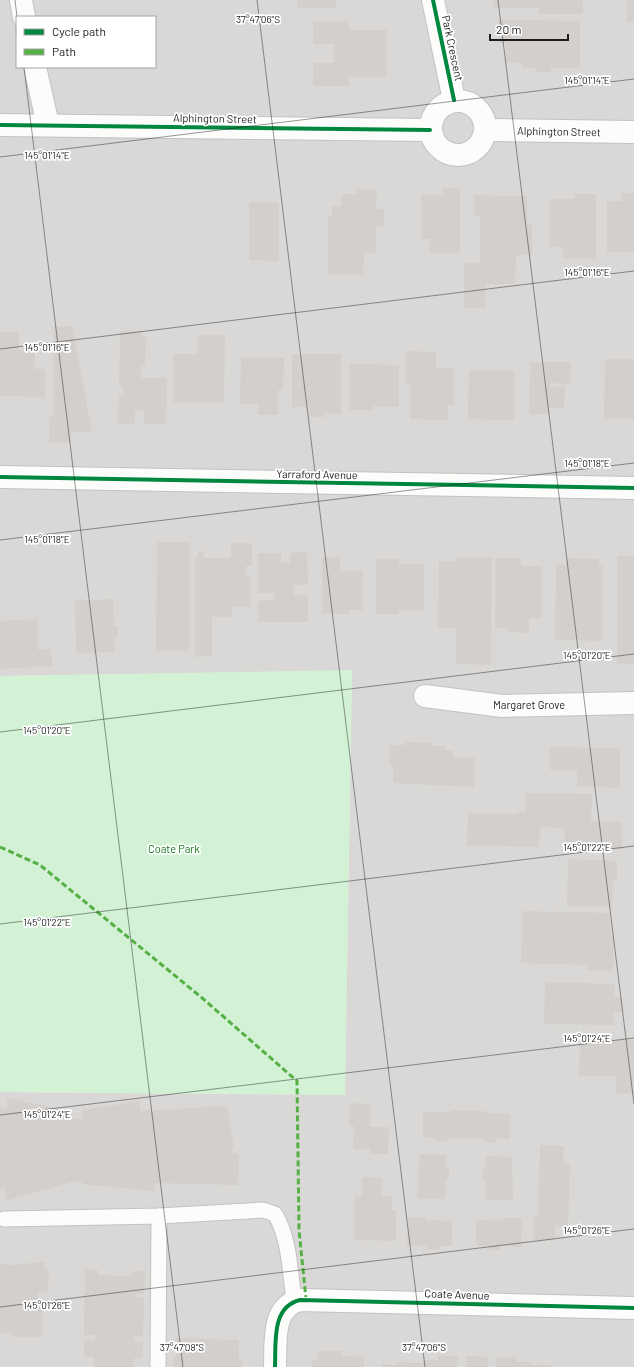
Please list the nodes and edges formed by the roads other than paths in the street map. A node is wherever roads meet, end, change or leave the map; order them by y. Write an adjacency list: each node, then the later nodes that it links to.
1 (21, 0): 3 (street)
2 (433, 0): 5 (street, Park Crescent)
3 (24, 16)
4 (35, 68): 7 (street)
5 (454, 100): 8 (street); 9 (street)
6 (0, 125): 7 (street, Alphington Street)
7 (48, 125): 8 (street, Alphington Street)
8 (430, 130): 9 (street)
9 (485, 130): 10 (street, Alphington Street)
10 (634, 132)
11 (0, 477): 12 (street, Yarraford Avenue)
12 (634, 488)
13 (425, 696): 14 (street, Margaret Grove)
14 (634, 703)
15 (159, 1216): 16 (lane); 17 (lane); 19 (lane)
16 (4, 1219)
17 (289, 1305): 18 (street, Coate Avenue); 20 (street)
18 (634, 1308)
19 (158, 1367)
20 (275, 1367)

